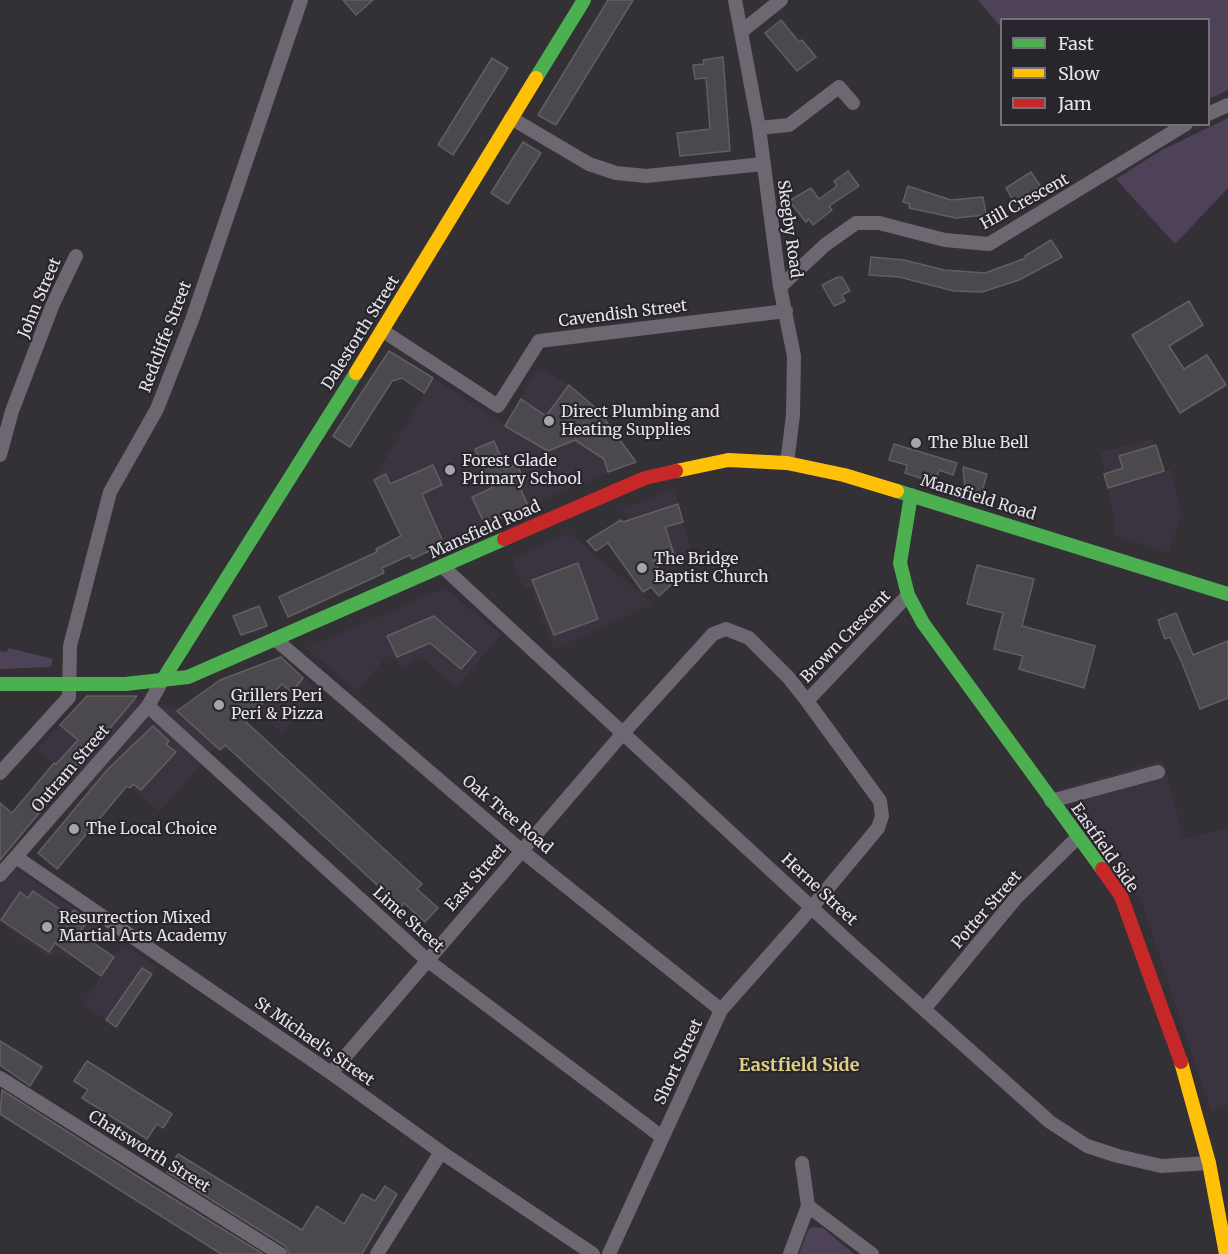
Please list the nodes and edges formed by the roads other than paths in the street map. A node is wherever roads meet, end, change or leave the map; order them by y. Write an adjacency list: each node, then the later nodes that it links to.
1 (302, 0): 26 (street, Redcliffe Street)
2 (584, 0): 9 (street, Dalestorth Street)
3 (735, 0): 5 (street, Skegby Road)
4 (782, 0): 5 (street)
5 (742, 31): 11 (street, Skegby Road)
6 (853, 103): 11 (street)
7 (1228, 105): 8 (street)
8 (1210, 114)
9 (512, 118): 12 (street); 16 (street, Dalestorth Street)
10 (1183, 126): 14 (street, Hill Crescent)
11 (759, 128): 12 (street, Skegby Road)
12 (763, 164): 14 (street, Skegby Road)
13 (76, 256): 17 (street, John Street)
14 (780, 286): 15 (street, Skegby Road)
15 (786, 311): 16 (street, Cavendish Street); 18 (street, Skegby Road)
16 (382, 331): 24 (street, Dalestorth Street)
17 (0, 455)
18 (787, 463): 19 (street, Mansfield Road); 20 (street, Mansfield Road)
19 (911, 495): 21 (street, Mansfield Road); 22 (street, Eastfield Side)
20 (442, 567): 23 (street, Mansfield Road); 29 (street, Herne Street)
21 (1228, 594)
22 (909, 595): 27 (street, Brown Crescent); 32 (street, Eastfield Side)
23 (275, 639): 24 (street, Mansfield Road); 34 (street, Oak Tree Road)
24 (162, 681): 26 (street, Mansfield Road); 28 (street, Outram Street)
25 (0, 684): 26 (street, Mansfield Road)
26 (70, 685): 31 (street)
27 (807, 701): 29 (street, Brown Crescent); 37 (street, Brown Crescent)
28 (148, 706): 35 (street, Outram Street); 38 (street, Lime Street)
29 (624, 732): 34 (street, East Street); 37 (street, Herne Street)
30 (1158, 772): 32 (street)
31 (0, 773)
32 (1051, 801): 33 (street, Eastfield Side)
33 (1078, 837): 39 (street, Potter Street); 46 (street, Eastfield Side)
34 (522, 850): 38 (street, East Street); 40 (street, Oak Tree Road)
35 (16, 857): 36 (street, Outram Street); 41 (street, St Michael's Street)
36 (0, 875)
37 (813, 906): 39 (street, Herne Street); 40 (street, Short Street)
38 (427, 960): 41 (street, East Street); 43 (street, Lime Street)
39 (925, 1008): 46 (street, Herne Street)
40 (721, 1010): 43 (street, Short Street)
41 (331, 1073): 44 (street, St Michael's Street)
42 (0, 1078): 48 (street, Chatsworth Street)
43 (662, 1137): 51 (street, Short Street)
44 (441, 1152): 49 (street); 50 (street, St Michael's Street)
45 (802, 1163): 47 (street)
46 (1209, 1163): 54 (street, Eastfield Side)
47 (808, 1206): 52 (street); 53 (street)
48 (280, 1254)
49 (377, 1254)
50 (593, 1254)
51 (609, 1254)
52 (790, 1254)
53 (872, 1254)
54 (1226, 1254)

